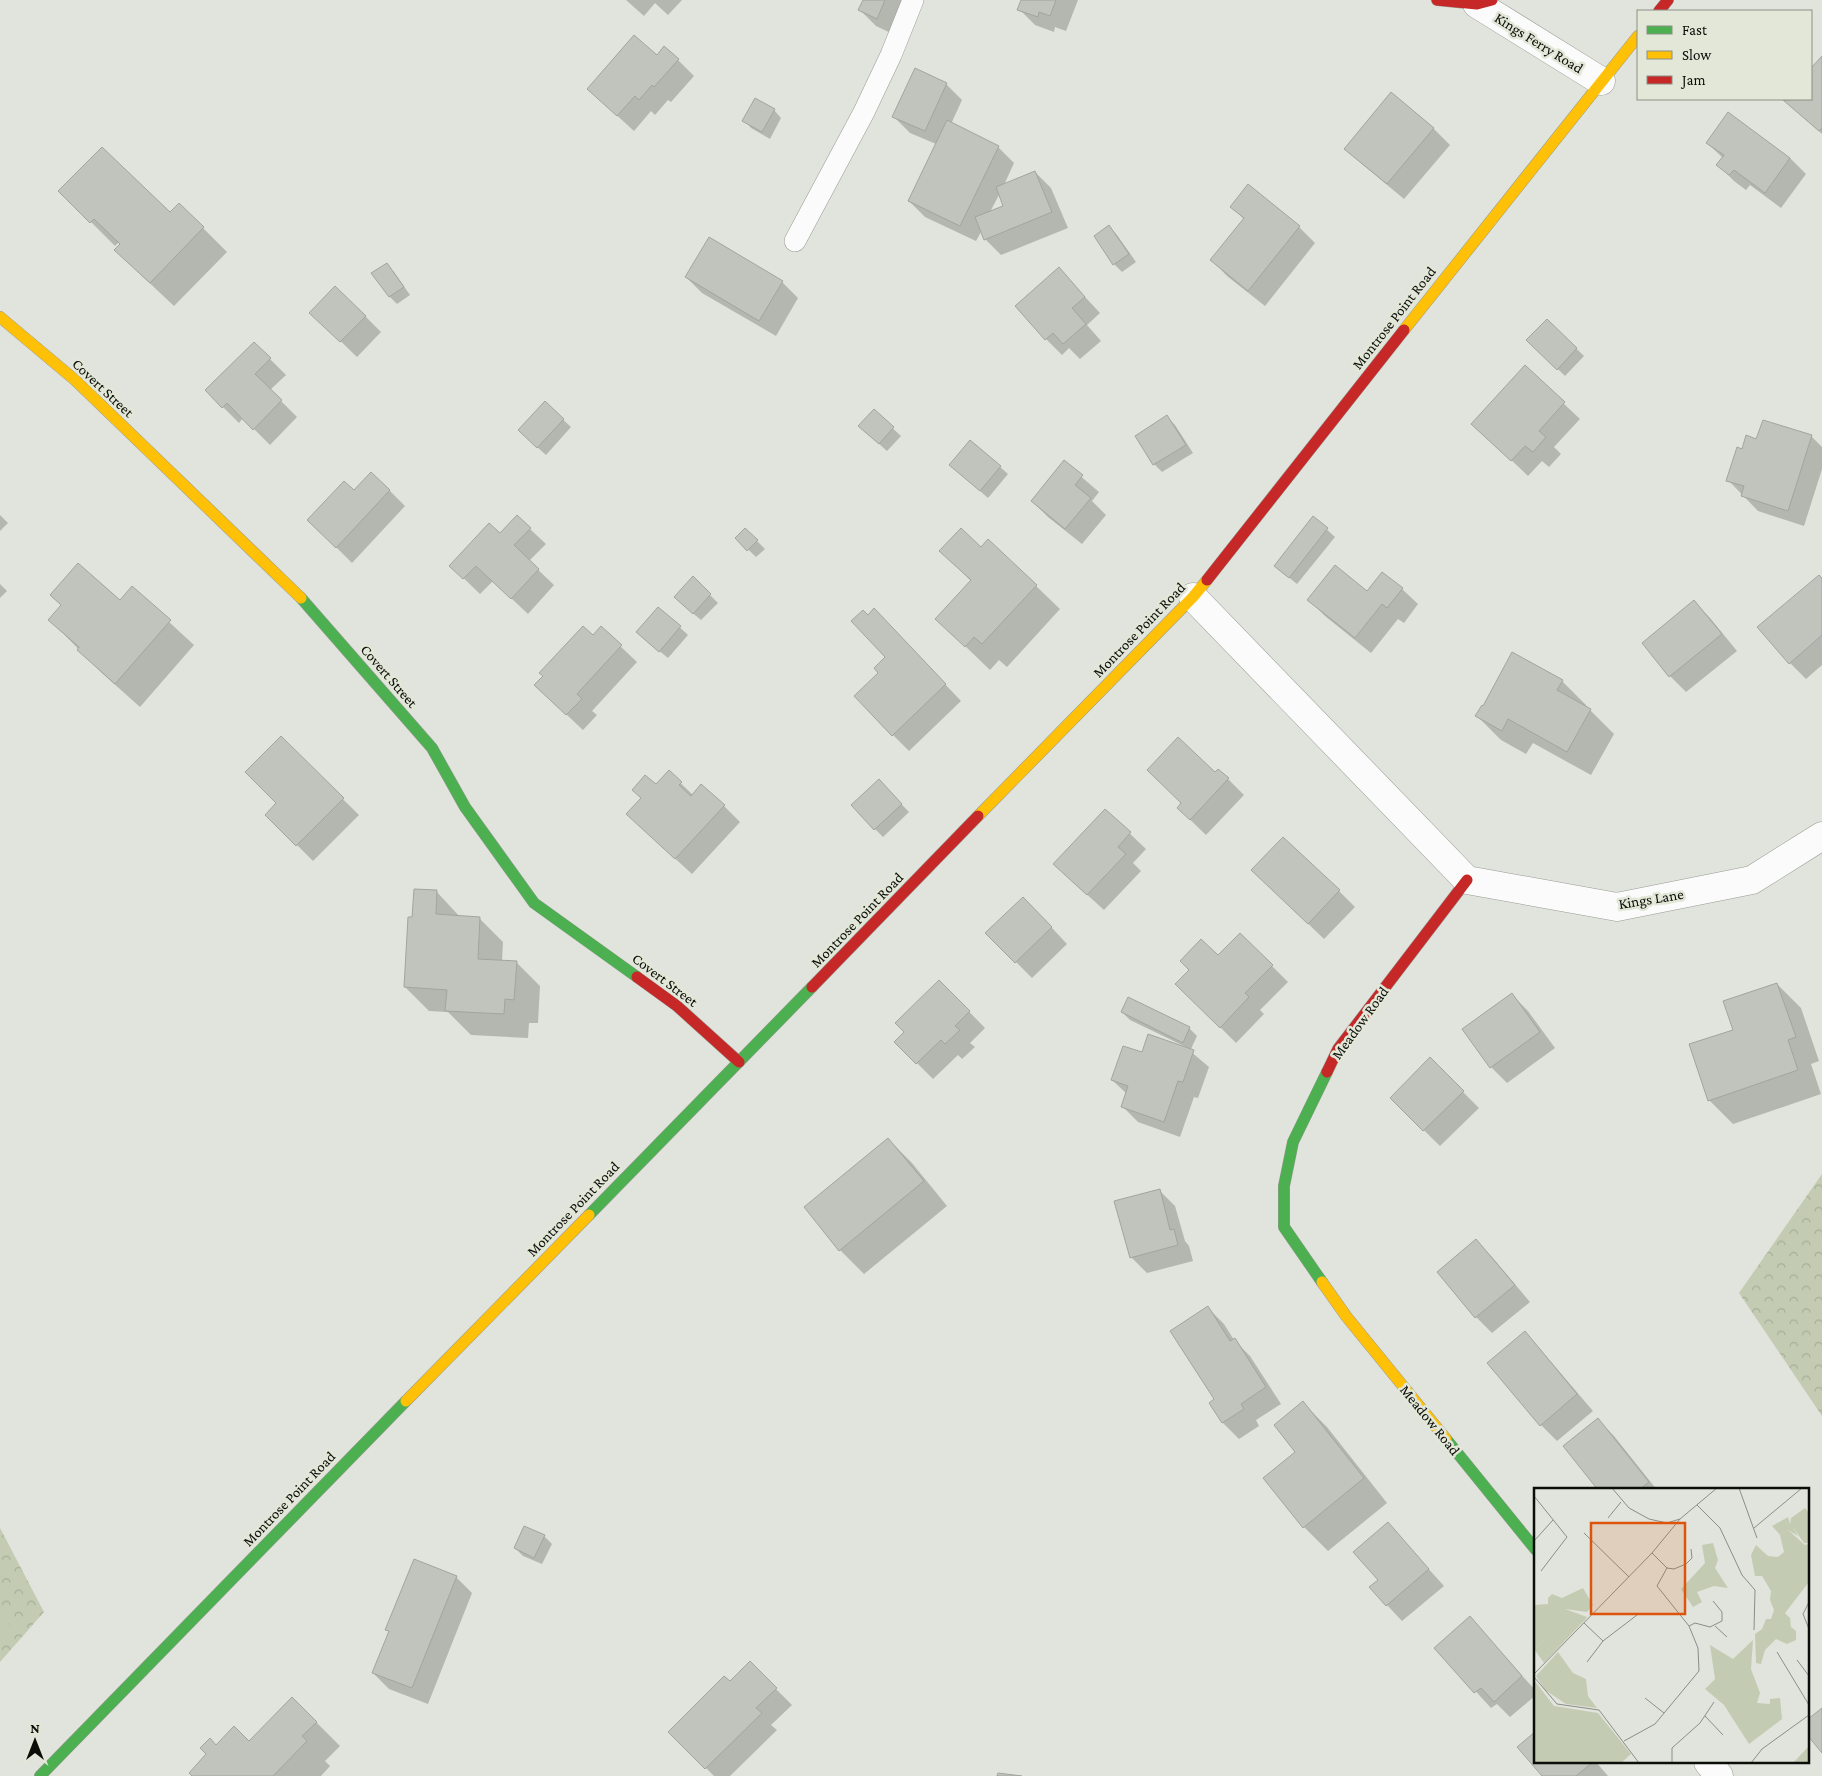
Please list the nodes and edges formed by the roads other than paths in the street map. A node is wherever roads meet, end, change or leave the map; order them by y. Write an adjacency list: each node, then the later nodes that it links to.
1 (912, 0): 8 (lane)
2 (1437, 0): 4 (street, Kings Ferry Road)
3 (1668, 0): 5 (street)
4 (1484, 2): 7 (street, Kings Ferry Road)
5 (1660, 10)
6 (1637, 37): 7 (street, Montrose Point Road)
7 (1601, 81): 10 (street, Montrose Point Road)
8 (795, 241)
9 (0, 317): 13 (street, Covert Street)
10 (1193, 597): 12 (street); 13 (street, Montrose Point Road)
11 (1822, 836): 12 (street, Kings Lane)
12 (1467, 880): 14 (street, Meadow Road)
13 (739, 1062): 16 (street, Montrose Point Road)
14 (1534, 1548)
15 (1710, 1764): 17 (street)
16 (40, 1776)
17 (1719, 1776)

